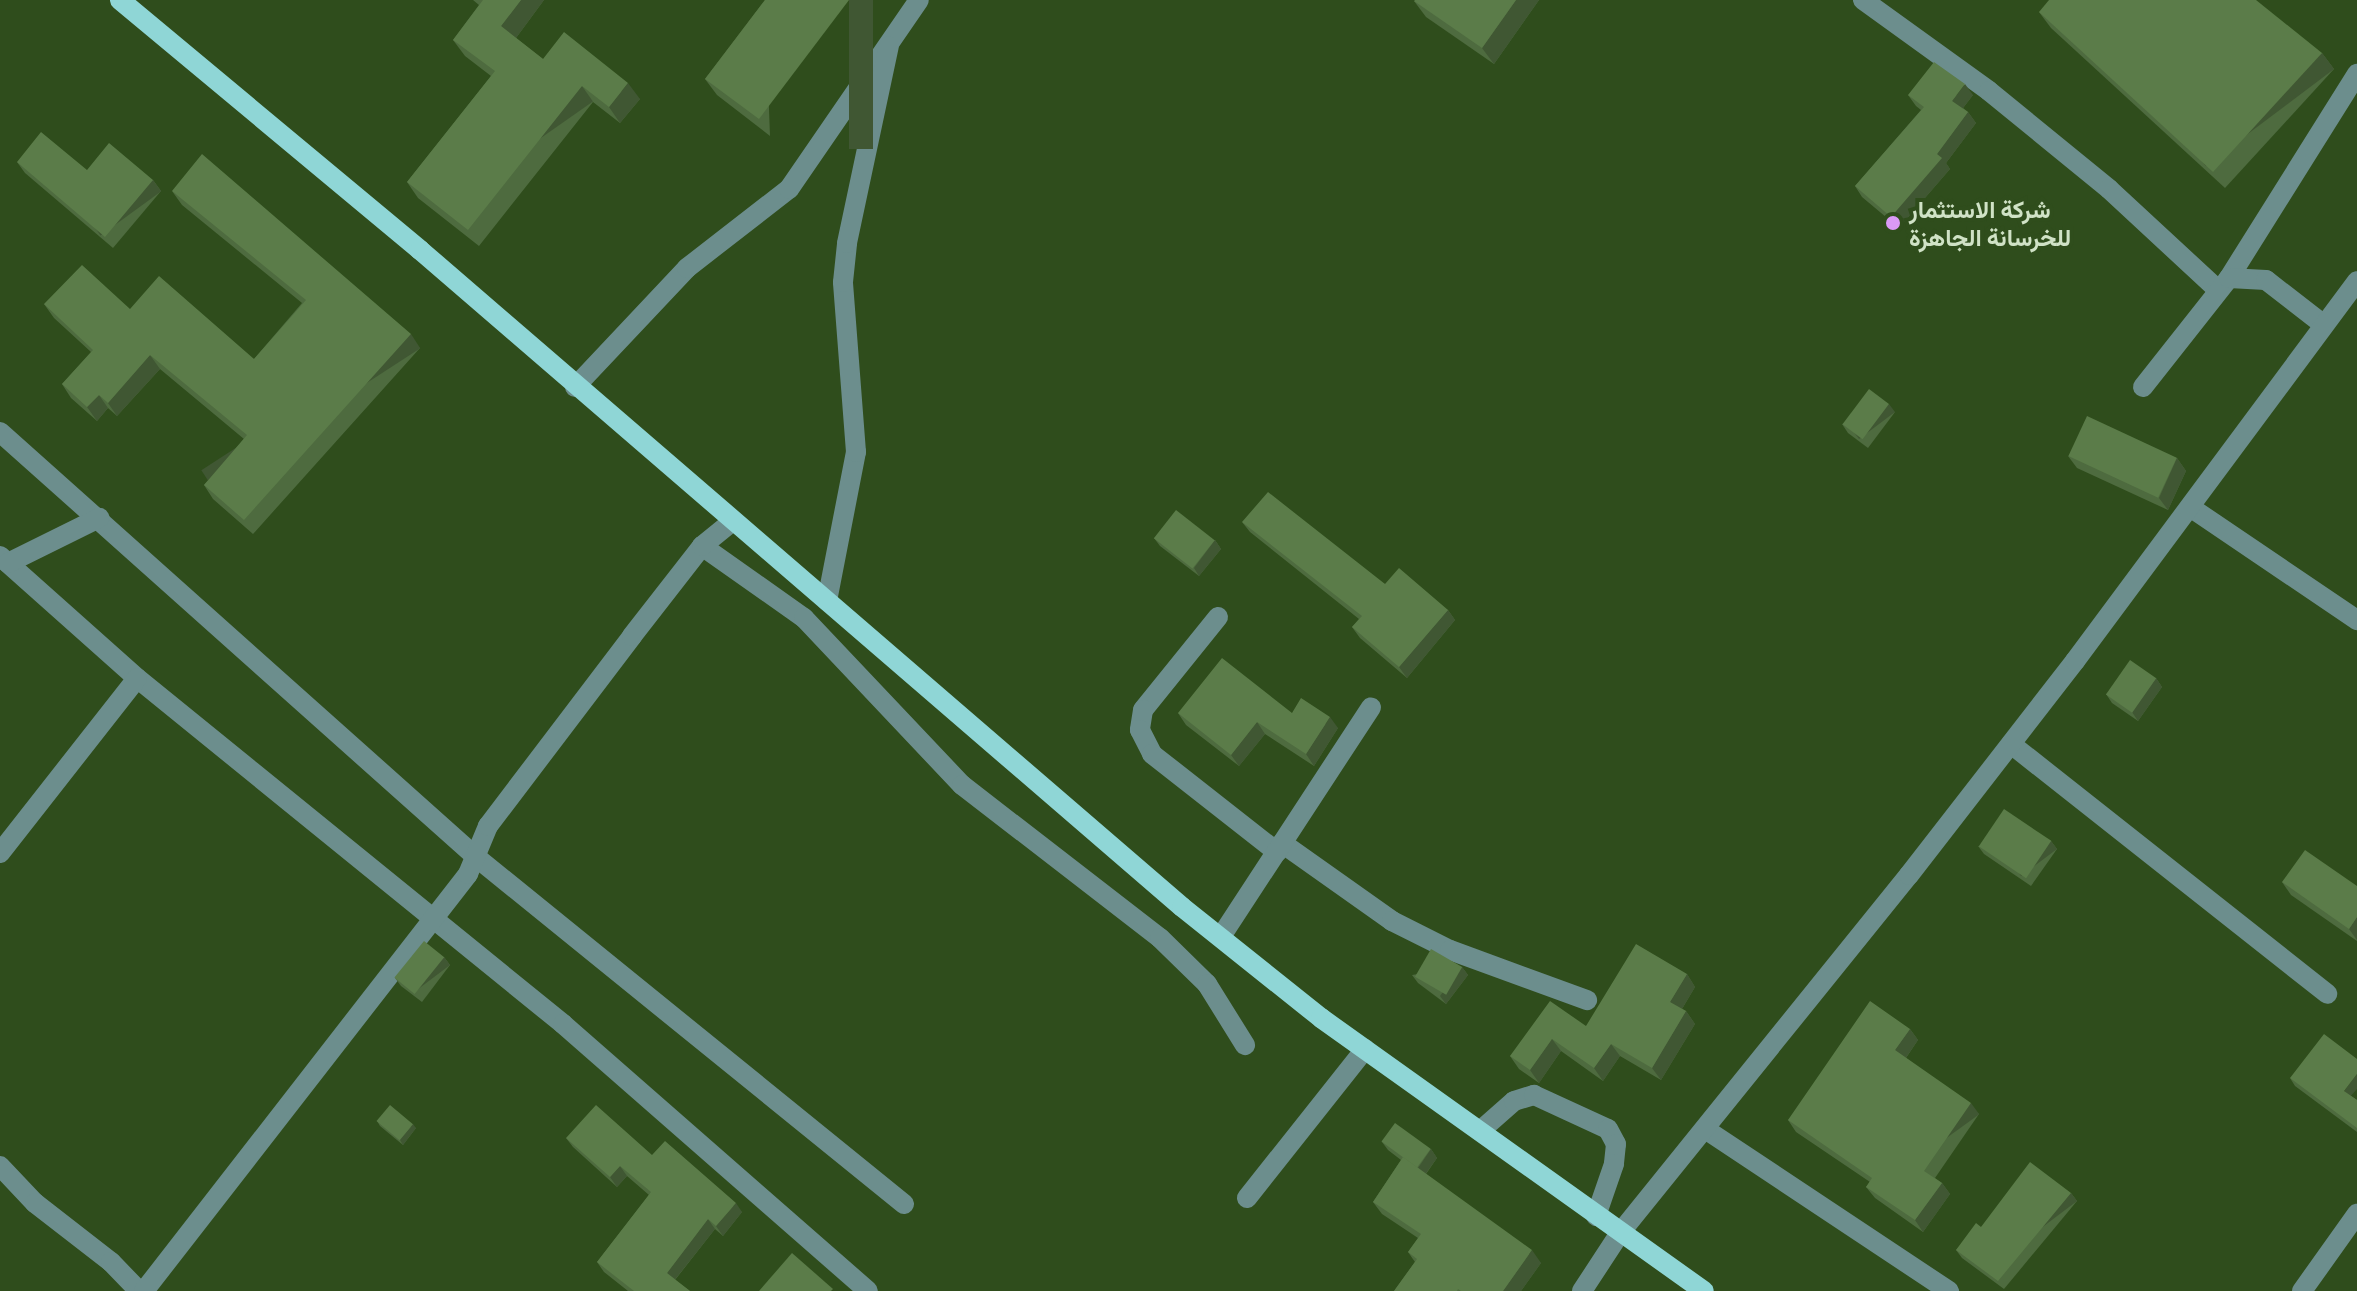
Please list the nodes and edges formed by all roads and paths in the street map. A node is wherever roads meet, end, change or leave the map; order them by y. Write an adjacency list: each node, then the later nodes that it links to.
1 (120, 0): 9 (main road)
2 (919, 0): 4 (street)
3 (1863, 0): 7 (street)
4 (889, 46): 9 (street); 17 (street)
5 (2357, 74): 7 (street)
6 (2357, 281): 8 (street)
7 (2223, 283): 8 (street); 10 (street)
8 (2324, 325): 12 (street)
9 (575, 387): 14 (main road)
10 (2143, 387)
11 (0, 432): 13 (street)
12 (2190, 507): 19 (street); 22 (street)
13 (99, 518): 16 (street); 25 (street)
14 (732, 522): 15 (street); 17 (main road)
15 (702, 546): 25 (street); 30 (street)
16 (4, 559): 20 (street)
17 (827, 601): 27 (main road)
18 (1218, 617): 23 (street)
19 (2357, 620)
20 (137, 678): 24 (street); 26 (street)
21 (1371, 707): 23 (street)
22 (2011, 744): 28 (street); 32 (street)
23 (1280, 848): 27 (street); 29 (street)
24 (0, 853)
25 (476, 857): 26 (street); 36 (street)
26 (432, 914): 40 (street); 41 (street)
27 (1222, 935): 31 (main road)
28 (2327, 994)
29 (1587, 1000)
30 (1245, 1045)
31 (1365, 1049): 33 (main road); 35 (street)
32 (1705, 1129): 39 (street); 44 (street)
33 (1480, 1131): 38 (main road); 38 (street)
34 (0, 1166): 40 (street)
35 (1247, 1198)
36 (904, 1204)
37 (2357, 1214): 45 (street)
38 (1596, 1216): 39 (main road)
39 (1620, 1233): 42 (street); 43 (main road)
40 (142, 1291)
41 (868, 1291)
42 (1582, 1291)
43 (1704, 1291)
44 (1949, 1291)
45 (2302, 1291)

